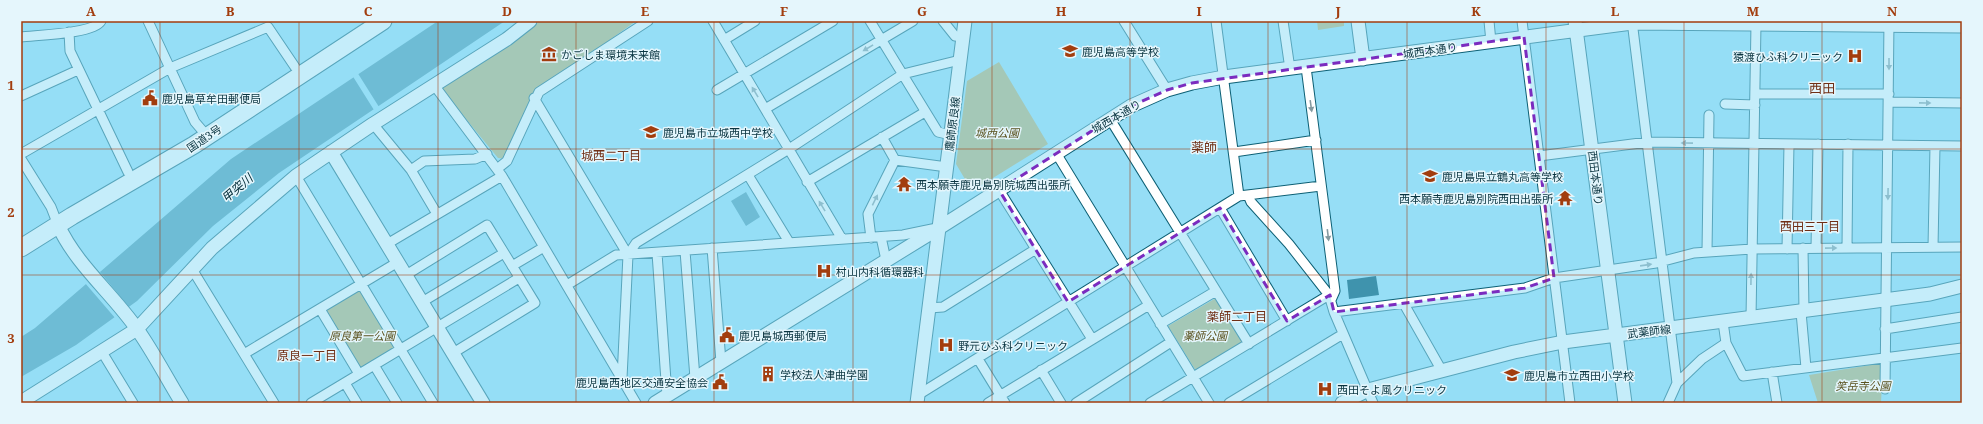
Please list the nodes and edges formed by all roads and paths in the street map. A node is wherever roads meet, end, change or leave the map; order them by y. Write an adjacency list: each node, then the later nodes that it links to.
1 (101, 21): 26 (street)
2 (148, 21): 37 (street)
3 (365, 21): 35 (highway, 国道3号)
4 (383, 21): 59 (highway, 国道3号)
5 (530, 21): 43 (street)
6 (648, 21): 48 (street)
7 (713, 21): 30 (street)
8 (755, 21): 30 (street)
9 (833, 21): 40 (street)
10 (870, 21): 31 (street)
11 (913, 21): 31 (street)
12 (943, 21): 28 (street)
13 (965, 21): 28 (street, 鷹師原良線)
14 (1124, 21): 45 (street)
15 (1216, 21): 42 (street)
16 (1283, 21): 38 (street)
17 (1358, 21): 33 (street)
18 (1489, 21): 32 (street)
19 (1522, 21): 29 (street)
20 (1632, 22): 21 (street, 城西本通り); 24 (street, 城西本通り); 63 (street)
21 (1756, 23): 22 (street, 城西本通り); 46 (street)
22 (1889, 23): 23 (street, 城西本通り); 49 (street, one-way to 49)
23 (1927, 23): 25 (street, 城西本通り)
24 (1576, 25): 29 (street, 城西本通り); 73 (street, 西田本通り)
25 (1962, 26)
26 (69, 32): 27 (street); 39 (street)
27 (21, 37)
28 (963, 37): 34 (street, 鷹師原良線)
29 (1524, 37): 32 (street, 城西本通り); 79 (street)
30 (724, 40): 40 (street)
31 (882, 40): 41 (street); 53 (street, one-way to 53)
32 (1491, 42): 33 (street, 城西本通り)
33 (1363, 59): 36 (street, 城西本通り)
34 (960, 60): 41 (street); 60 (street, 鷹師原良線)
35 (295, 67): 37 (street); 59 (highway, 国道3号)
36 (1306, 67): 38 (street, 城西本通り); 62 (street, one-way to 62)
37 (170, 68): 54 (street); 59 (street)
38 (1290, 69): 42 (street, 城西本通り)
39 (78, 70): 47 (street); 54 (street)
40 (744, 74): 44 (street); 53 (street, one-way to 40)
41 (903, 74): 55 (street); 72 (street)
42 (1224, 77): 45 (street, 城西本通り); 75 (street)
43 (434, 85): 58 (street); 78 (street)
44 (717, 90)
45 (1167, 90): 57 (street, 城西本通り)
46 (1755, 94): 49 (street); 52 (street)
47 (21, 96)
48 (534, 98): 85 (street); 118 (street)
49 (1889, 98): 50 (street, one-way to 50); 69 (street)
50 (1962, 103)
51 (1726, 104): 52 (street)
52 (1754, 105): 65 (street)
53 (765, 109): 72 (street)
54 (97, 110): 77 (street); 84 (street)
55 (924, 112): 60 (street); 61 (street)
56 (1709, 115): 64 (street)
57 (1110, 119): 76 (street, 城西本通り); 96 (street)
58 (373, 124): 74 (street); 83 (street)
59 (204, 132): 84 (highway, 国道3号); 94 (highway, 国道3号)
60 (951, 135): 82 (street, 鷹師原良線)
61 (882, 137): 81 (street); 88 (street)
62 (1316, 140): 75 (street); 89 (street)
63 (1648, 142): 64 (street, one-way to 63); 73 (street); 120 (street)
64 (1708, 143): 65 (street); 115 (street)
65 (1754, 144): 66 (street); 112 (street)
66 (1789, 144): 67 (street); 113 (street)
67 (1818, 144): 68 (street); 109 (street)
68 (1848, 144): 69 (street); 110 (street)
69 (1888, 145): 70 (street); 103 (street, one-way to 103)
70 (1935, 146): 71 (street); 104 (street)
71 (1962, 146)
72 (789, 149): 86 (street); 88 (street)
73 (1592, 149): 79 (street); 125 (street, 西田本通り)
74 (331, 152): 87 (street); 101 (street)
75 (1234, 152): 91 (street)
76 (1056, 153): 90 (street, 城西本通り); 123 (street)
77 (21, 154)
78 (487, 154): 83 (street); 85 (street)
79 (1539, 156): 128 (street)
80 (21, 158): 94 (street)
81 (895, 160): 82 (street); 98 (street, one-way to 81)
82 (947, 167): 95 (street, 鷹師原良線)
83 (411, 170): 93 (street)
84 (128, 172): 94 (highway, 国道3号)
85 (500, 172): 93 (street); 102 (street)
86 (748, 175): 100 (street); 118 (street)
87 (296, 176): 124 (street); 129 (street)
88 (807, 182): 99 (street, one-way to 88)
89 (1322, 186): 91 (street); 133 (street, one-way to 133)
90 (999, 190): 95 (street, 城西本通り); 111 (street)
91 (1244, 195): 92 (street); 133 (street)
92 (1220, 208): 96 (street); 145 (street)
93 (437, 214): 101 (street)
94 (57, 220): 97 (highway, 国道3号); 106 (highway, 国道3号); 148 (street)
95 (939, 228): 98 (street); 119 (street, 城西本通り); 139 (street, 鷹師原良線)
96 (1181, 234): 123 (street); 132 (street)
97 (21, 236)
98 (876, 237): 99 (street); 119 (street)
99 (842, 239): 100 (street)
100 (789, 242): 107 (street)
101 (387, 244): 121 (street)
102 (544, 247): 122 (street); 130 (street)
103 (1887, 247): 104 (street); 110 (street); 134 (street)
104 (1933, 247): 105 (street)
105 (1962, 247)
106 (21, 248)
107 (712, 248): 114 (street); 166 (street)
108 (1803, 248): 109 (street); 113 (street); 141 (street)
109 (1816, 248): 110 (street, one-way to 110)
110 (1847, 248)
111 (1036, 249): 136 (street); 139 (street)
112 (1752, 249): 113 (street); 115 (street); 144 (street, one-way to 112)
113 (1787, 249)
114 (685, 251): 117 (street); 175 (street)
115 (1707, 251): 120 (street)
116 (504, 253): 122 (street); 126 (street); 135 (street)
117 (657, 253): 118 (street); 180 (street)
118 (628, 255): 130 (street); 174 (street)
119 (886, 260): 166 (street, 城西本通り)
120 (1663, 261): 125 (street, one-way to 120); 150 (street)
121 (398, 262): 126 (street); 129 (street)
122 (512, 266): 127 (street)
123 (1126, 267): 136 (street); 137 (street)
124 (192, 269): 148 (street); 163 (street)
125 (1608, 270): 128 (street); 153 (street, 西田本通り)
126 (406, 275): 135 (street)
127 (519, 278): 149 (street); 162 (street)
128 (1554, 278): 138 (street); 156 (street)
129 (361, 284): 140 (street); 160 (street)
130 (567, 285): 174 (street)
131 (1962, 286): 134 (street, 武薬師線)
132 (1216, 291): 147 (street); 158 (street)
133 (1330, 297): 142 (street); 145 (street)
134 (1886, 300): 141 (street, 武薬師線); 151 (street)
135 (422, 302): 149 (street)
136 (1068, 302): 154 (street); 165 (street)
137 (1149, 304): 147 (street); 154 (street)
138 (1404, 304): 142 (street); 170 (street)
139 (929, 308): 181 (street, 鷹師原良線)
140 (320, 309): 163 (street); 172 (street)
141 (1802, 311): 144 (street, 武薬師線); 168 (street)
142 (1334, 312): 152 (street)
143 (1962, 317): 151 (street)
144 (1751, 318): 146 (street, 武薬師線)
145 (1288, 321): 158 (street)
146 (1723, 322): 150 (street, 武薬師線); 157 (street)
147 (1160, 324): 155 (street)
148 (134, 325): 161 (street); 187 (street)
149 (437, 327): 160 (street); 162 (street)
150 (1671, 328): 153 (street, 武薬師線); 176 (street)
151 (1885, 329): 164 (street)
152 (1343, 334): 179 (street); 199 (street)
153 (1616, 335): 156 (street, 武薬師線); 203 (street, 西田本通り)
154 (1092, 339): 169 (street)
155 (1171, 342): 173 (street); 196 (street)
156 (1563, 342): 170 (street, 武薬師線); 202 (street)
157 (1726, 343): 171 (street); 176 (street)
158 (1249, 344): 173 (street)
159 (1962, 348): 164 (street)
160 (401, 349): 167 (street); 190 (street)
161 (102, 352): 183 (street); 186 (street)
162 (453, 353): 191 (street)
163 (244, 354): 184 (street)
164 (1885, 357): 168 (street); 178 (street)
165 (978, 359): 181 (street); 182 (street)
166 (721, 362): 175 (street, 城西本通り)
167 (374, 365): 172 (street); 189 (street)
168 (1806, 368): 171 (street)
169 (1041, 370): 182 (street); 195 (street)
170 (1442, 371): 179 (street, 武薬師線)
171 (1772, 372): 205 (street)
172 (359, 374): 177 (street)
173 (1193, 377): 197 (street); 198 (street)
174 (622, 378): 192 (street)
175 (695, 378): 180 (street, 城西本通り)
176 (1677, 382): 204 (street)
177 (344, 383): 185 (street); 188 (street)
178 (1885, 389)
179 (1368, 390): 200 (street, 武薬師線); 201 (street)
180 (667, 395): 193 (street, 城西本通り)
181 (918, 399)
182 (1003, 399): 194 (street)
183 (25, 401)
184 (269, 402)
185 (314, 402)
186 (133, 403)
187 (182, 403)
188 (356, 403)
189 (397, 403)
190 (433, 403)
191 (483, 403)
192 (636, 403)
193 (655, 403)
194 (988, 403)
195 (1061, 403)
196 (1076, 403)
197 (1150, 403)
198 (1209, 403)
199 (1229, 403)
200 (1342, 403)
201 (1373, 403)
202 (1570, 403)
203 (1625, 403)
204 (1668, 403)
205 (1777, 403)

